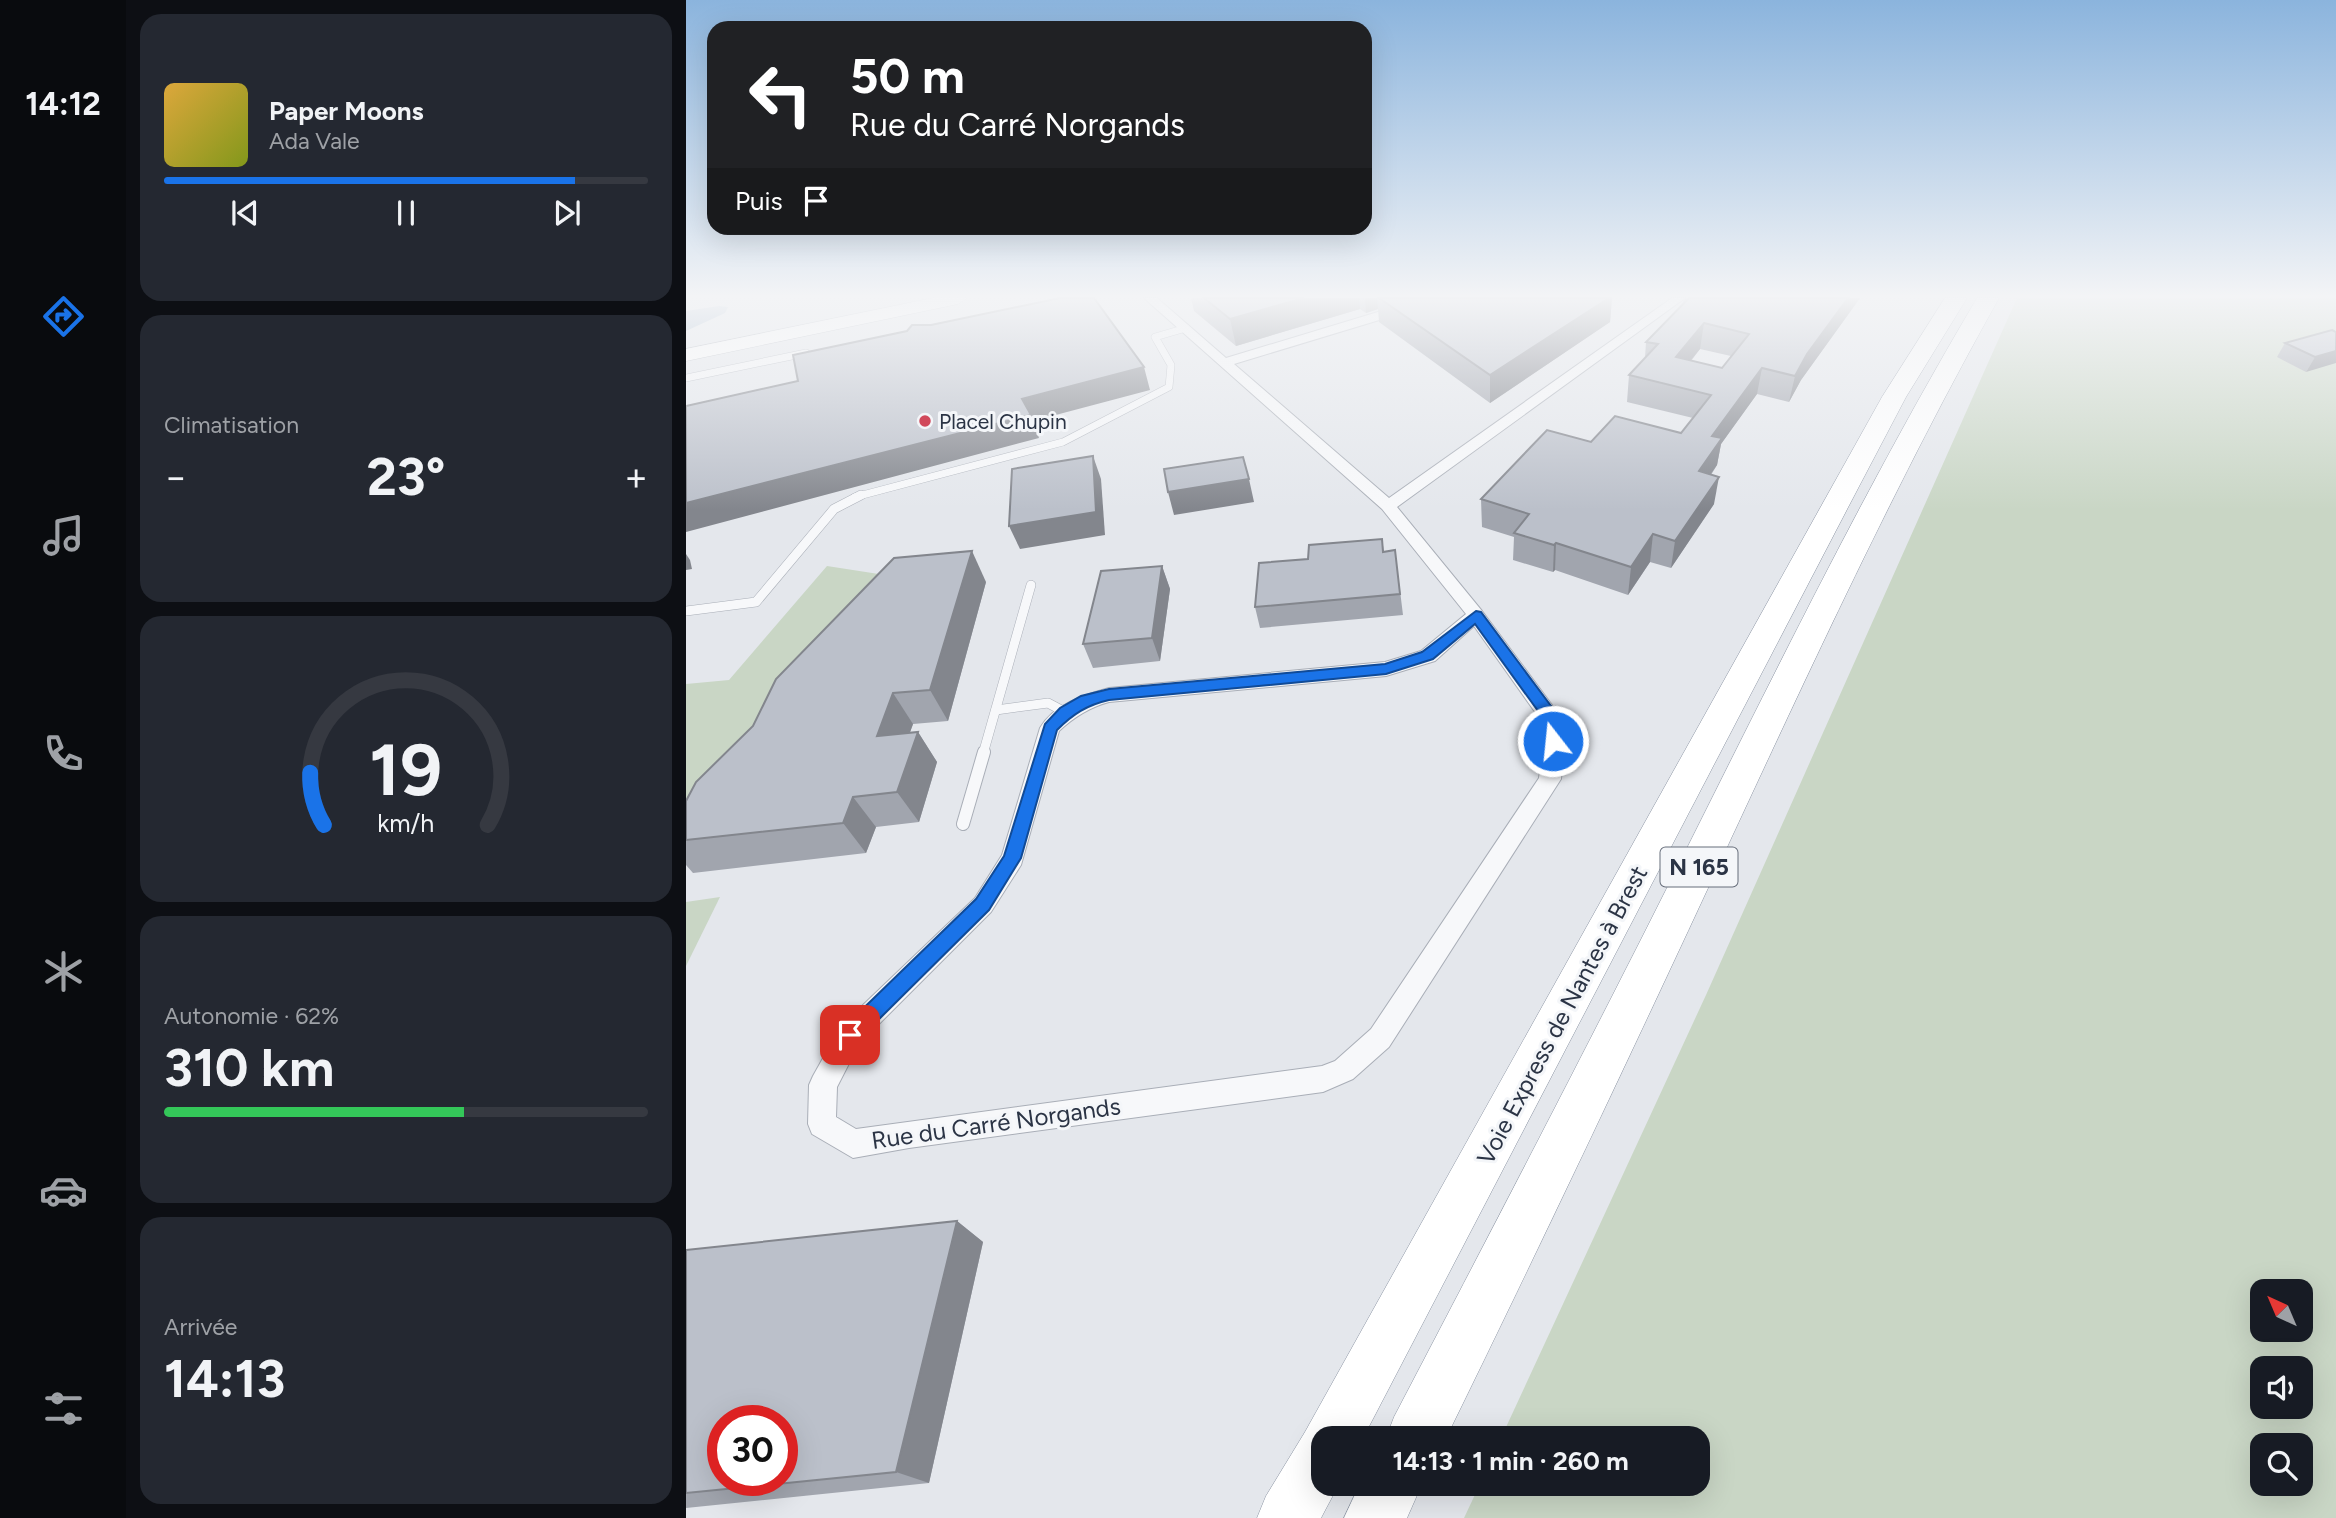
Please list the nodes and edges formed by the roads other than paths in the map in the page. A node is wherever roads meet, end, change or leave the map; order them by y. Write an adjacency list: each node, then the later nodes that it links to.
1 (729, 369): 7 (lane)
2 (1171, 369): 10 (lane)
3 (1234, 369): 8 (street)
4 (1580, 369): 8 (street)
5 (1912, 369): 15 (highway, Voie Express de Nantes à Brest / N 165)
6 (1947, 369): 16 (highway, N 165)
7 (686, 378)
8 (1388, 506): 11 (street)
9 (1031, 585): 12 (lane)
10 (686, 611)
11 (1476, 615): 13 (street); 13 (street, Rue du Carré Norgands)
12 (996, 710): 13 (lane); 14 (lane)
13 (1066, 712)
14 (963, 824)
15 (1338, 1426)
16 (1421, 1426)
17 (1311, 1476): 19 (highway)
18 (1386, 1496): 20 (highway)
19 (1288, 1518)
20 (1374, 1518)

